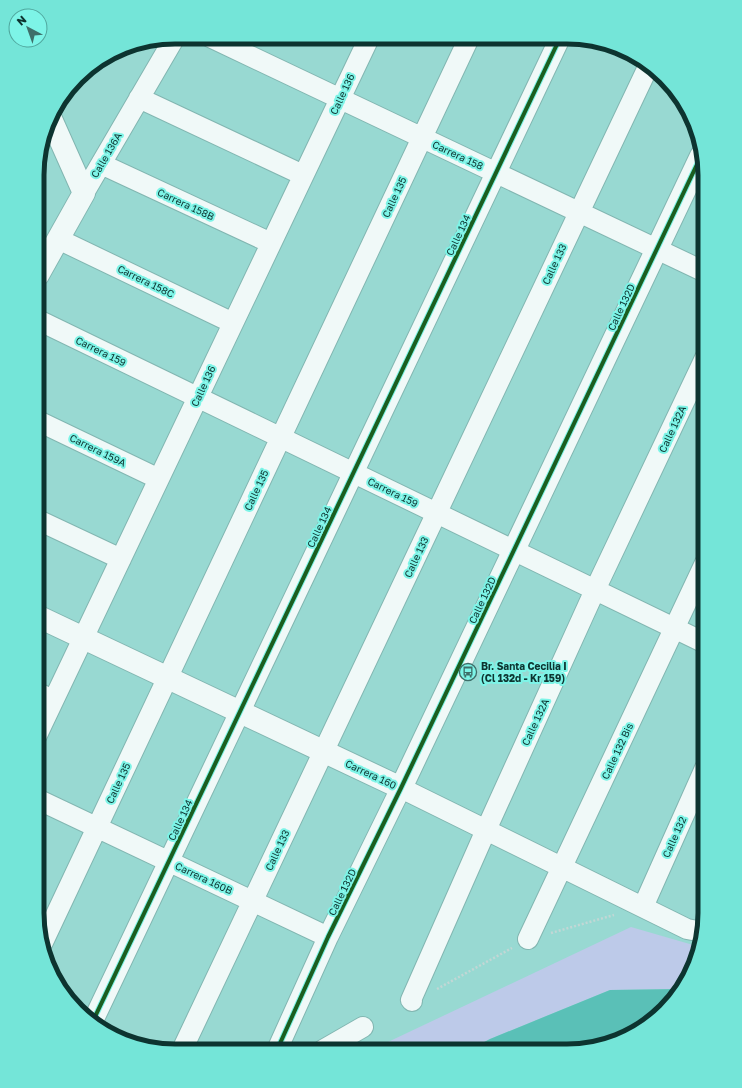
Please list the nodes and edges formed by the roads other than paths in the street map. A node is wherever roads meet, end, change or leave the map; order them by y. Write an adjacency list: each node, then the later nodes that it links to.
1 (171, 44): 7 (street, Calle 136A)
2 (225, 44): 8 (street, Carrera 158)
3 (366, 44): 8 (street, Calle 136)
4 (466, 44): 10 (street, Calle 135)
5 (557, 44): 13 (street, Calle 134)
6 (646, 70): 16 (street, Calle 133)
7 (139, 98): 12 (street, Calle 136A); 14 (street)
8 (340, 99): 10 (street, Carrera 158); 14 (street, Calle 136)
9 (54, 125): 15 (street)
10 (422, 138): 13 (street, Carrera 158); 27 (street, Calle 135)
11 (698, 163): 19 (street, Calle 132D)
12 (101, 164): 15 (street, Calle 136A); 18 (street, Carrera 158B)
13 (496, 173): 16 (street, Carrera 158); 28 (street, Calle 134)
14 (303, 175): 18 (street, Calle 136)
15 (84, 193): 17 (street, Calle 136A)
16 (579, 212): 19 (street, Carrera 158); 30 (street, Calle 133)
17 (58, 239): 20 (street, Calle 136A); 23 (street, Carrera 158C)
18 (271, 243): 23 (street, Calle 136)
19 (657, 250): 21 (street, Carrera 158); 32 (street, Calle 132D)
20 (44, 264)
21 (698, 269)
22 (44, 323): 25 (street, Carrera 159)
23 (233, 323): 25 (street, Calle 136)
24 (698, 373): 35 (street, Calle 132A)
25 (198, 398): 27 (street, Carrera 159); 29 (street, Calle 136)
26 (44, 424): 29 (street, Carrera 159A)
27 (281, 438): 28 (street, Carrera 159); 40 (street, Calle 135)
28 (353, 473): 30 (street, Carrera 159); 44 (street, Calle 134)
29 (159, 479): 33 (street, Calle 136)
30 (436, 514): 32 (street, Carrera 159); 45 (street, Calle 133)
31 (44, 523): 33 (street)
32 (514, 551): 35 (street, Carrera 159); 47 (street, Calle 132D)
33 (121, 560): 38 (street, Calle 136)
34 (698, 577): 37 (street, Calle 132 Bis)
35 (595, 590): 37 (street, Carrera 159); 50 (street, Calle 132A)
36 (44, 619): 38 (street, Carrera 160)
37 (674, 628): 39 (street, Carrera 159); 52 (street, Calle 132 Bis)
38 (84, 638): 40 (street, Carrera 160); 42 (street, Calle 136)
39 (698, 640)
40 (168, 677): 44 (street, Carrera 160); 49 (street, Calle 135)
41 (44, 690): 42 (lane)
42 (56, 696): 43 (street, Calle 136)
43 (44, 711)
44 (240, 712): 45 (street, Carrera 160); 51 (street, Calle 134)
45 (324, 751): 47 (street, Carrera 160); 53 (street, Calle 133)
46 (698, 784): 54 (street, Calle 132)
47 (401, 788): 50 (street, Carrera 160); 57 (street, Calle 132D)
48 (44, 802): 49 (street, Carrera 160B)
49 (97, 828): 51 (street, Carrera 160B); 56 (street, Calle 135)
50 (486, 830): 52 (street, Carrera 160); 59 (street, Calle 132A)
51 (168, 861): 53 (street, Carrera 160B); 60 (street, Calle 134)
52 (562, 867): 54 (street, Carrera 160); 58 (street, Calle 132 Bis)
53 (253, 901): 57 (street, Carrera 160B); 62 (street, Calle 133)
54 (643, 907): 55 (street, Carrera 160)
55 (696, 931)
56 (46, 935)
57 (328, 937): 63 (street, Calle 132D)
58 (528, 939)
59 (412, 1001)
60 (95, 1017)
61 (363, 1028): 64 (street)
62 (185, 1044)
63 (280, 1044)
64 (334, 1044)

